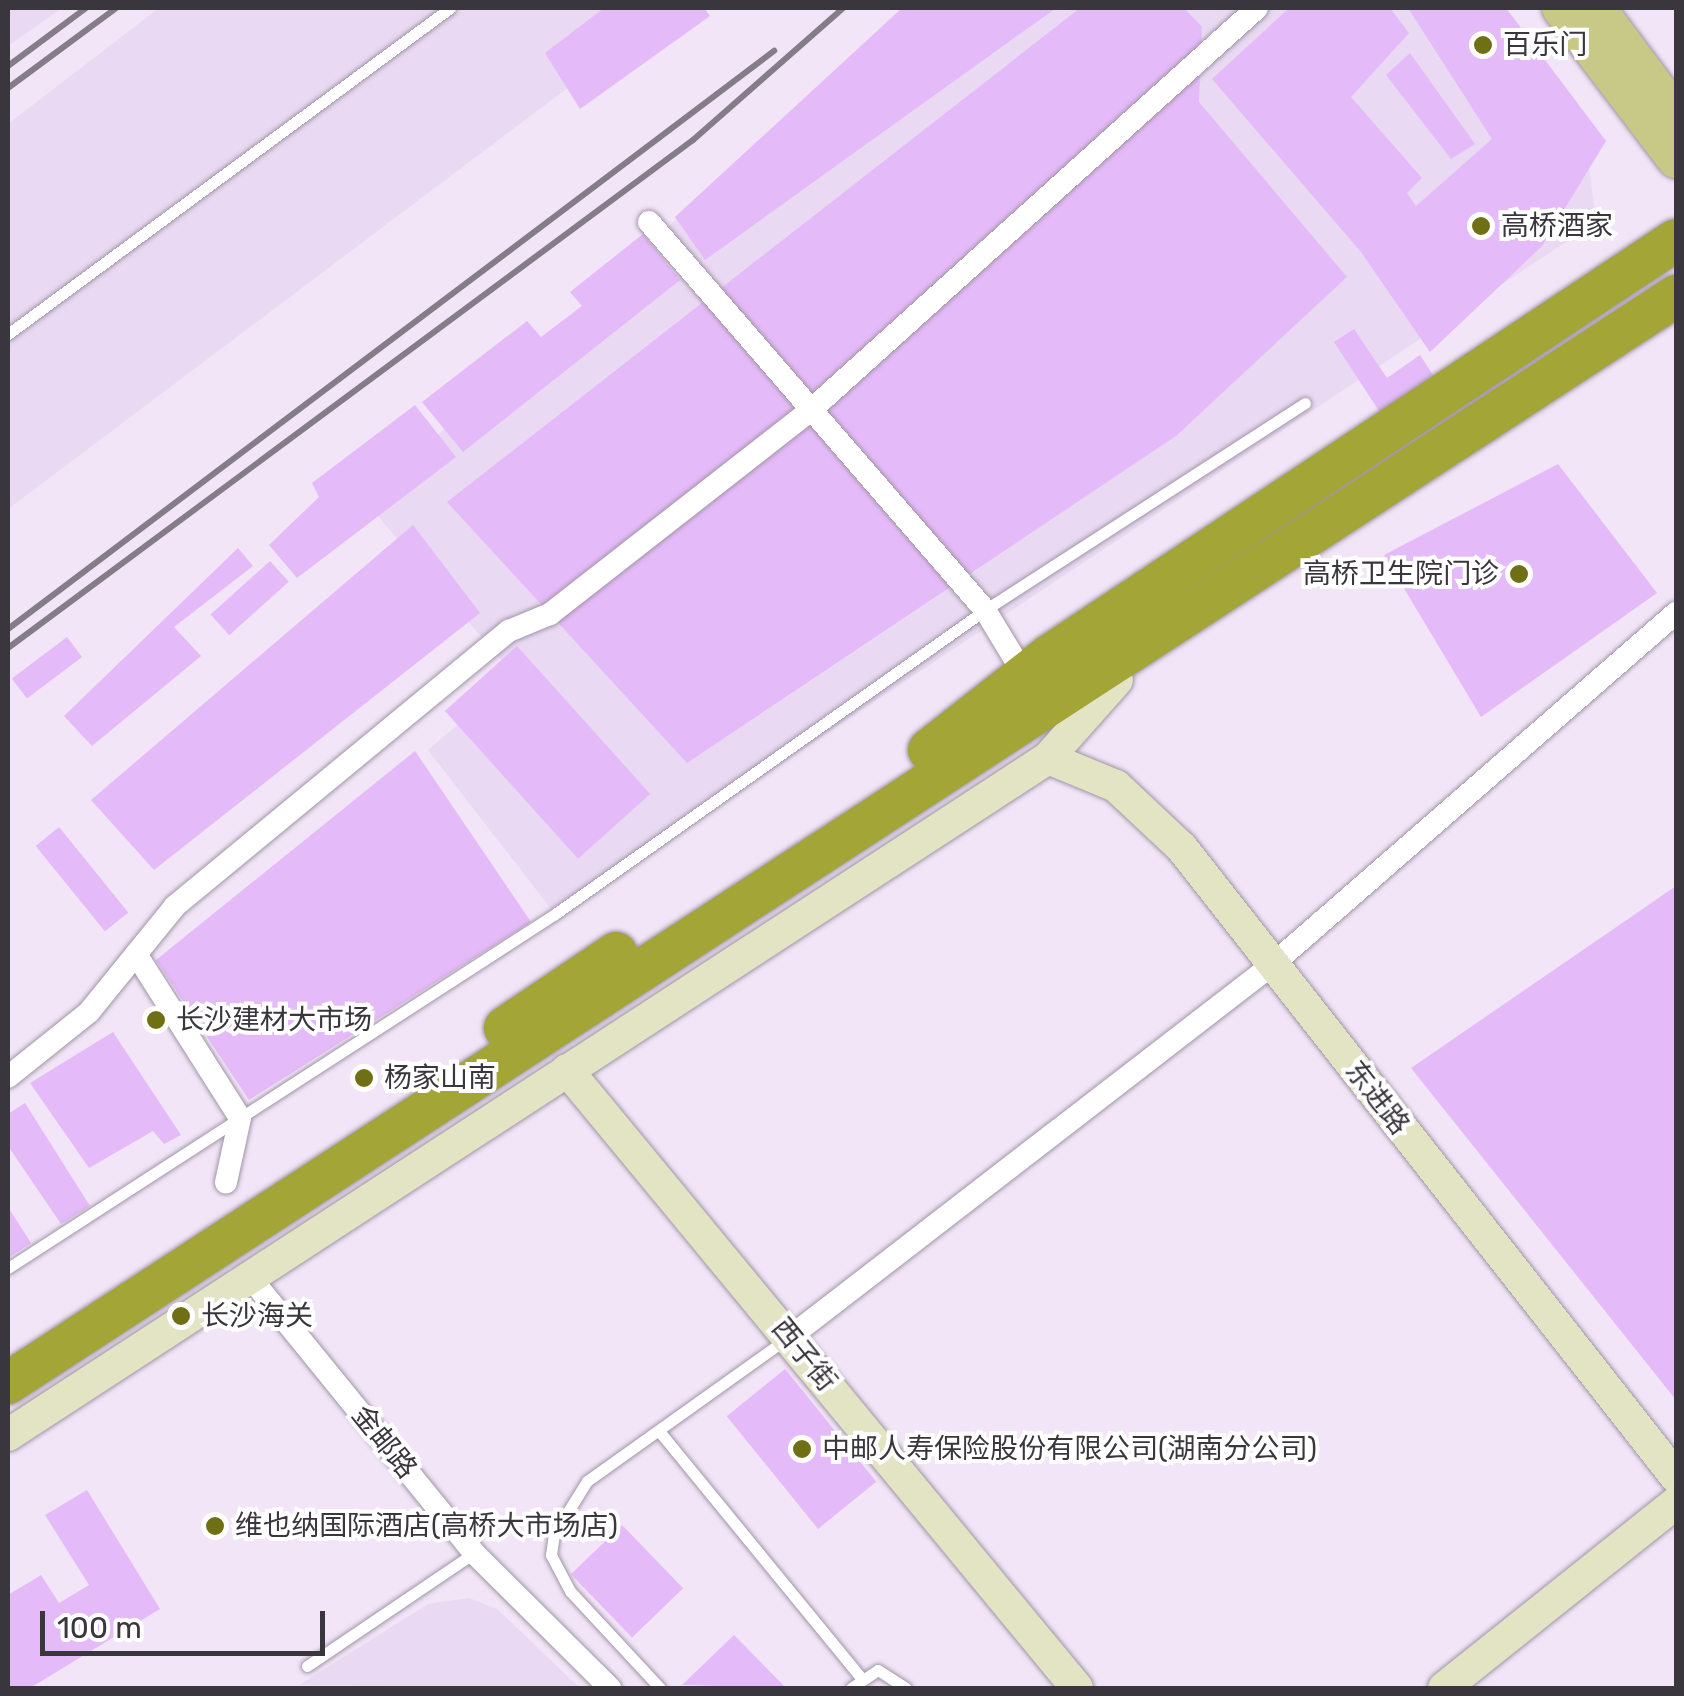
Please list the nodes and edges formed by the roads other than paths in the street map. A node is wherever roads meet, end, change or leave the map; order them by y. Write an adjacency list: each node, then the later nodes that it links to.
1 (450, 8): 12 (lane)
2 (1256, 8): 14 (street)
3 (1561, 8): 6 (main road)
4 (1596, 8): 5 (main road)
5 (1676, 115)
6 (1676, 159)
7 (649, 222): 14 (street)
8 (1676, 240): 18 (highway)
9 (1676, 272): 18 (highway)
10 (1676, 296): 18 (highway)
11 (1676, 318): 17 (highway)
12 (8, 334)
13 (1305, 403): 15 (lane)
14 (811, 410): 15 (street); 21 (street)
15 (984, 610): 18 (street); 25 (lane)
16 (1676, 613): 22 (street)
17 (1117, 680): 19 (street); 20 (highway)
18 (1052, 682): 20 (highway)
19 (1048, 758): 22 (street, 东进路); 23 (street)
20 (936, 762): 30 (highway); 31 (highway)
21 (136, 954): 24 (street); 25 (street)
22 (1272, 965): 29 (street); 34 (street, 东进路)
23 (567, 1070): 28 (street); 29 (street, 西子街)
24 (8, 1077)
25 (240, 1118): 26 (street); 27 (lane)
26 (226, 1182)
27 (8, 1268)
28 (249, 1276): 33 (street); 36 (street, 金邮路)
29 (790, 1337): 32 (lane); 43 (street, 西子街)
30 (8, 1355)
31 (8, 1383)
32 (659, 1431): 38 (lane); 40 (lane)
33 (8, 1436)
34 (1676, 1476)
35 (1676, 1502): 44 (street)
36 (474, 1552): 37 (lane); 39 (street, 金邮路)
37 (307, 1666)
38 (860, 1677): 41 (lane); 42 (lane)
39 (610, 1688)
40 (660, 1688)
41 (851, 1688)
42 (906, 1688)
43 (1078, 1688)
44 (1444, 1688)

